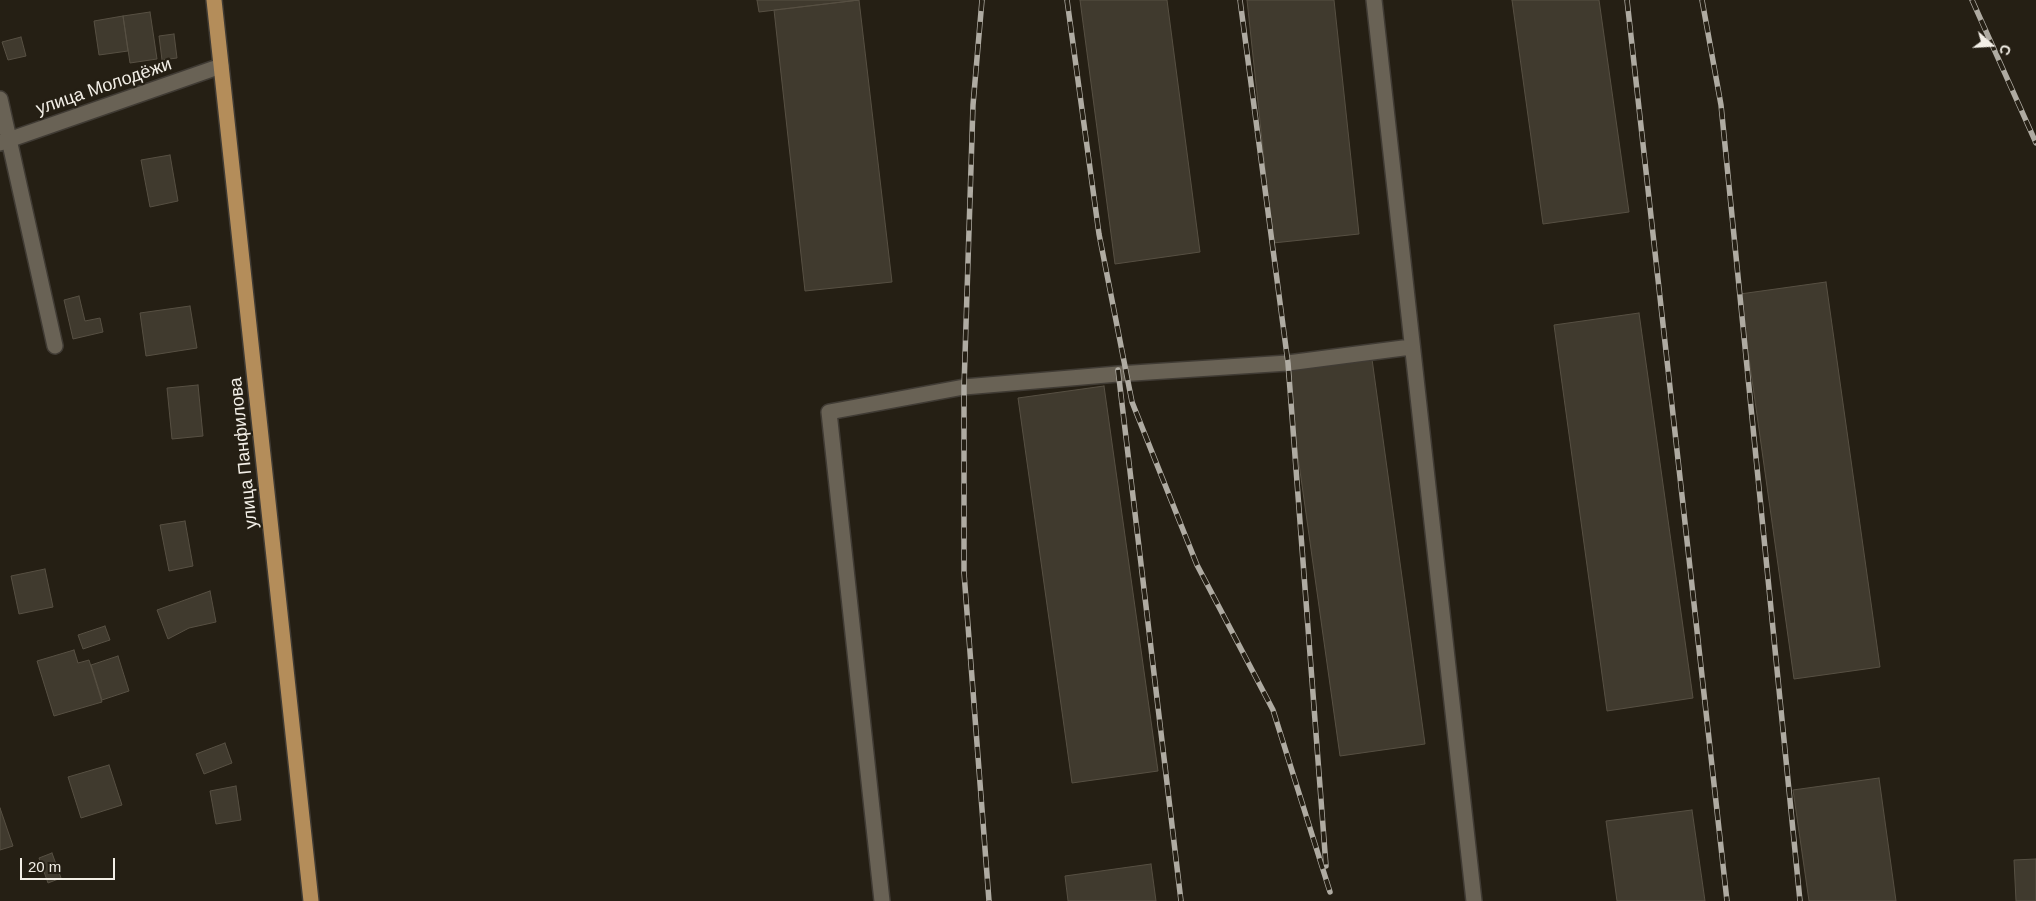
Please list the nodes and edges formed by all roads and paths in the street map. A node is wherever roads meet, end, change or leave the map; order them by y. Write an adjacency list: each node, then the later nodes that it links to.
1 (214, 0): 3 (main road, улица Панфилова)
2 (1374, 0): 7 (street)
3 (221, 66): 5 (street, улица Молодёжи); 8 (main road, улица Панфилова)
4 (0, 99): 5 (street)
5 (5, 141): 6 (street)
6 (55, 346)
7 (1411, 347): 9 (street); 10 (street)
8 (312, 901)
9 (882, 901)
10 (1474, 901)

